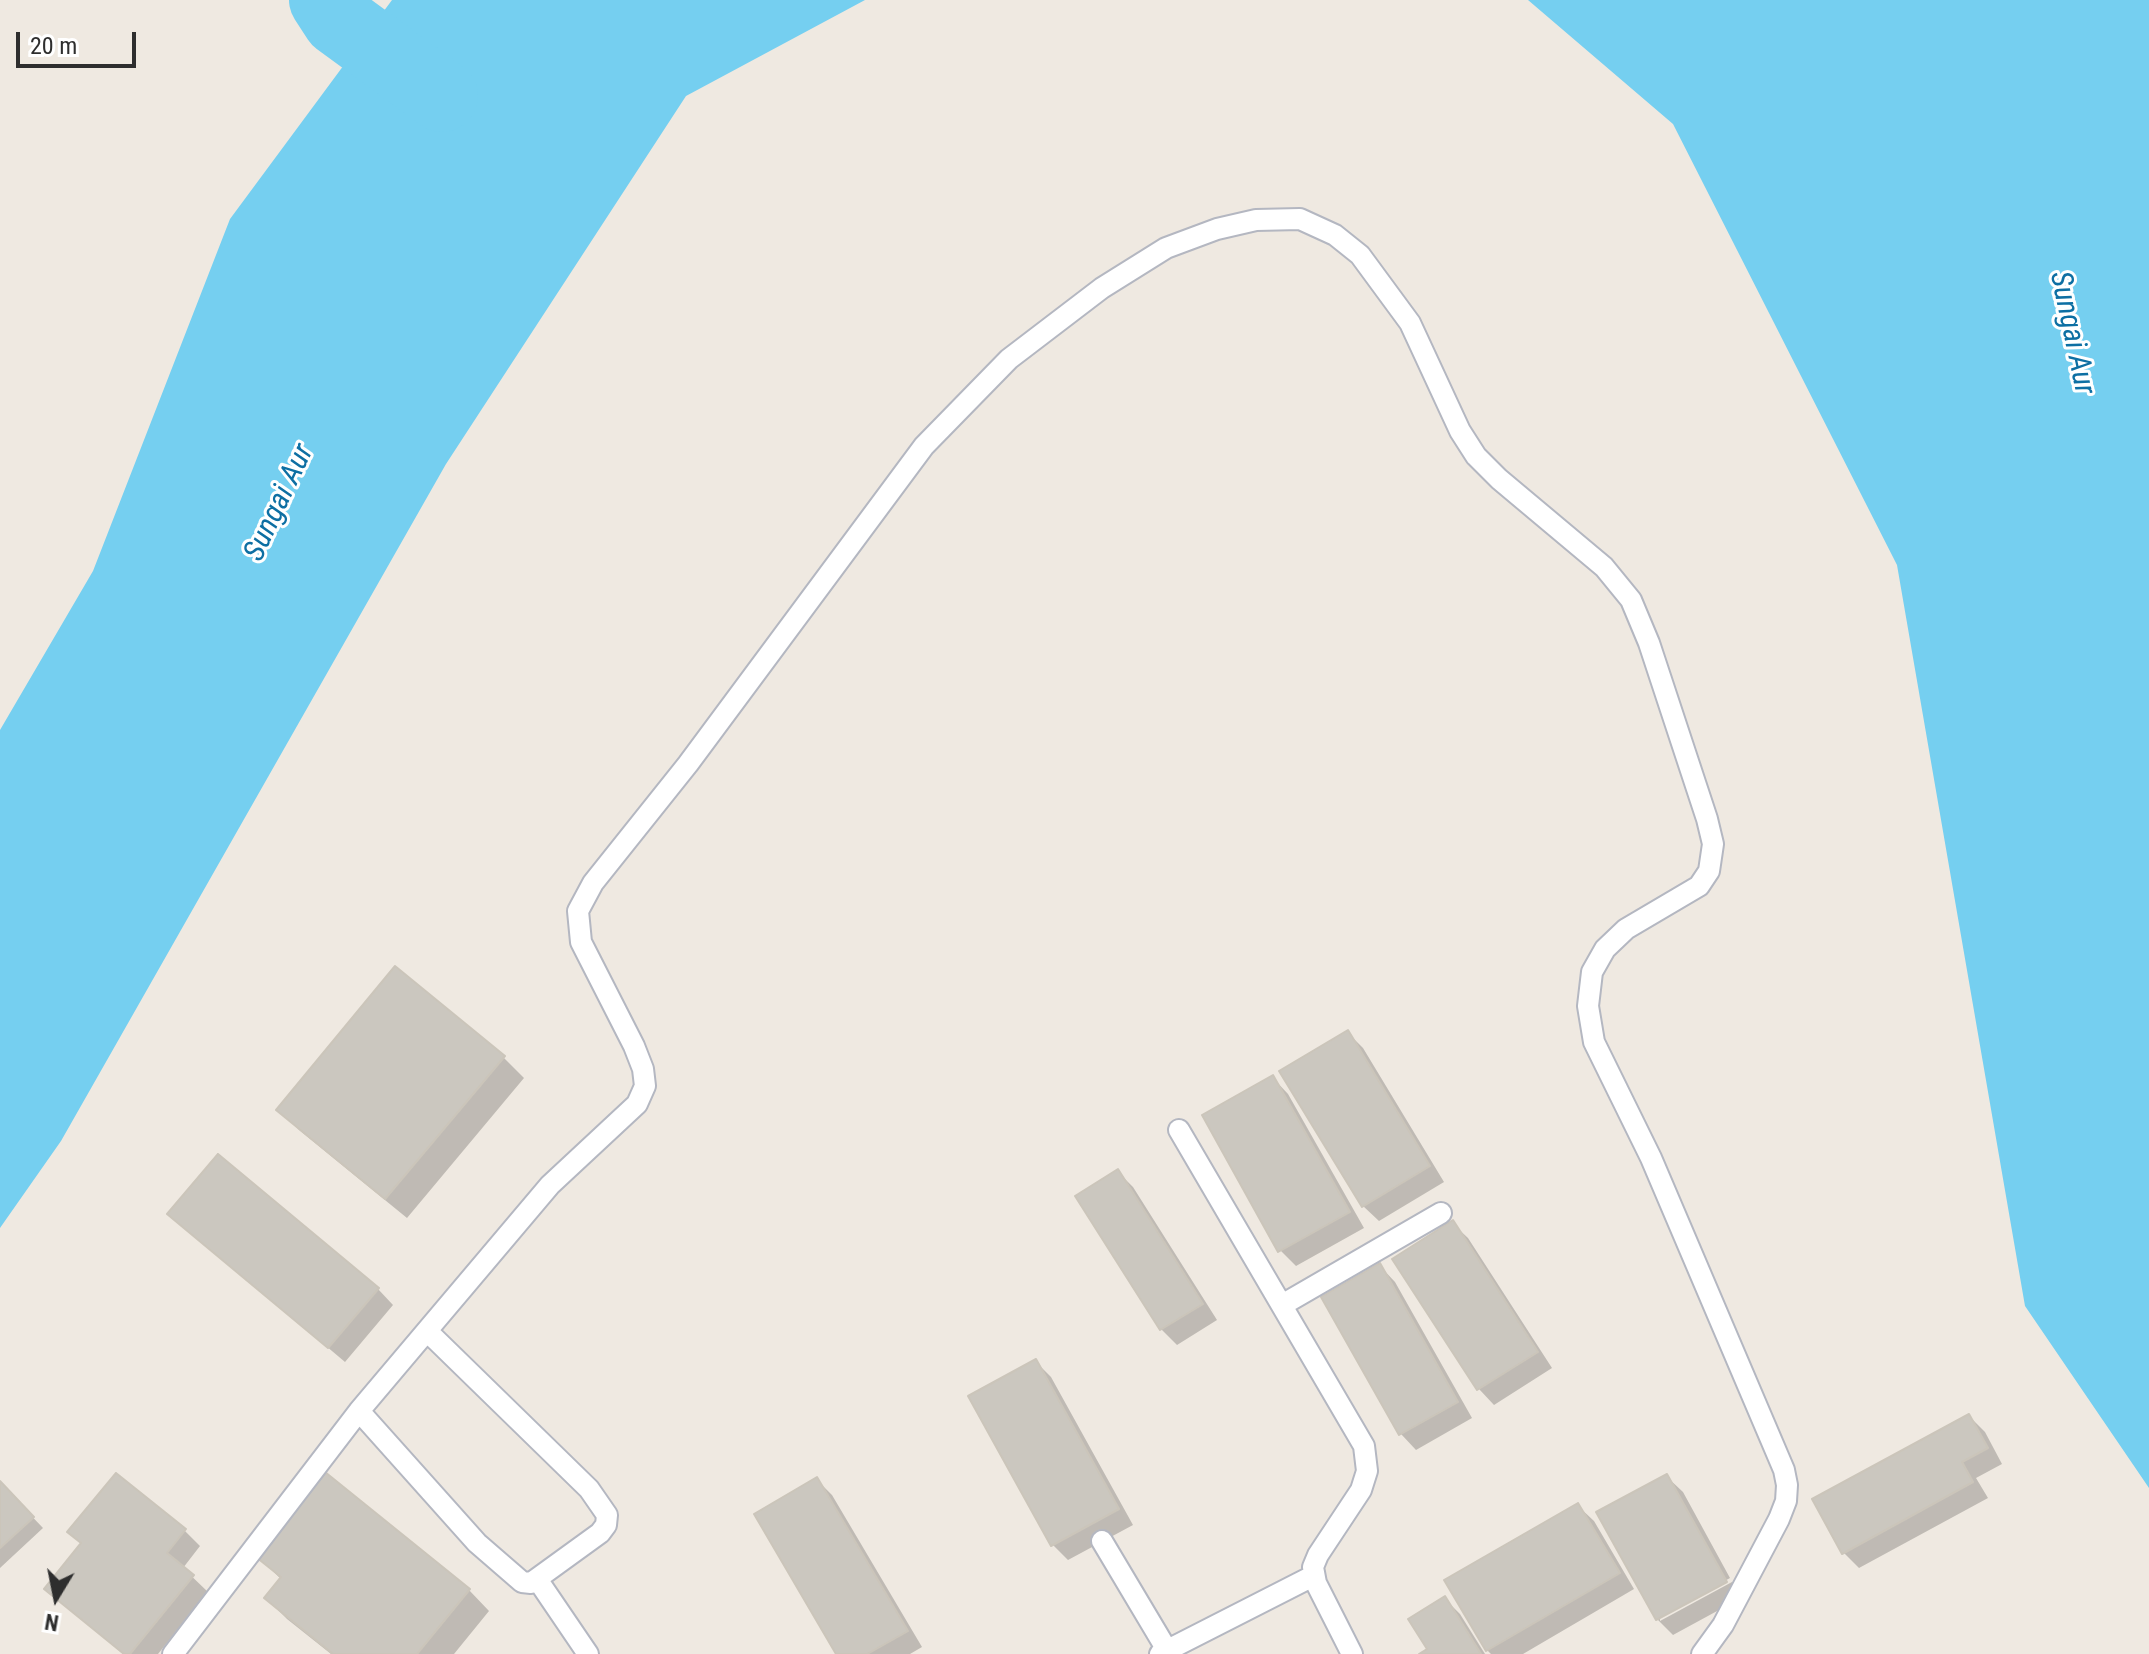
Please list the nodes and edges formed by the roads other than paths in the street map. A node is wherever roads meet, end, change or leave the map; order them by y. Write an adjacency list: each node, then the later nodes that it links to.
1 (1179, 1130): 3 (lane)
2 (1441, 1213): 3 (lane)
3 (1282, 1305): 7 (lane)
4 (427, 1331): 5 (lane); 8 (lane); 13 (lane)
5 (359, 1411): 8 (lane); 10 (lane)
6 (1102, 1541): 9 (lane)
7 (1313, 1576): 9 (lane); 12 (lane)
8 (537, 1579): 11 (lane)
9 (1164, 1652)
10 (173, 1654)
11 (588, 1654)
12 (1352, 1654)
13 (1702, 1654)

